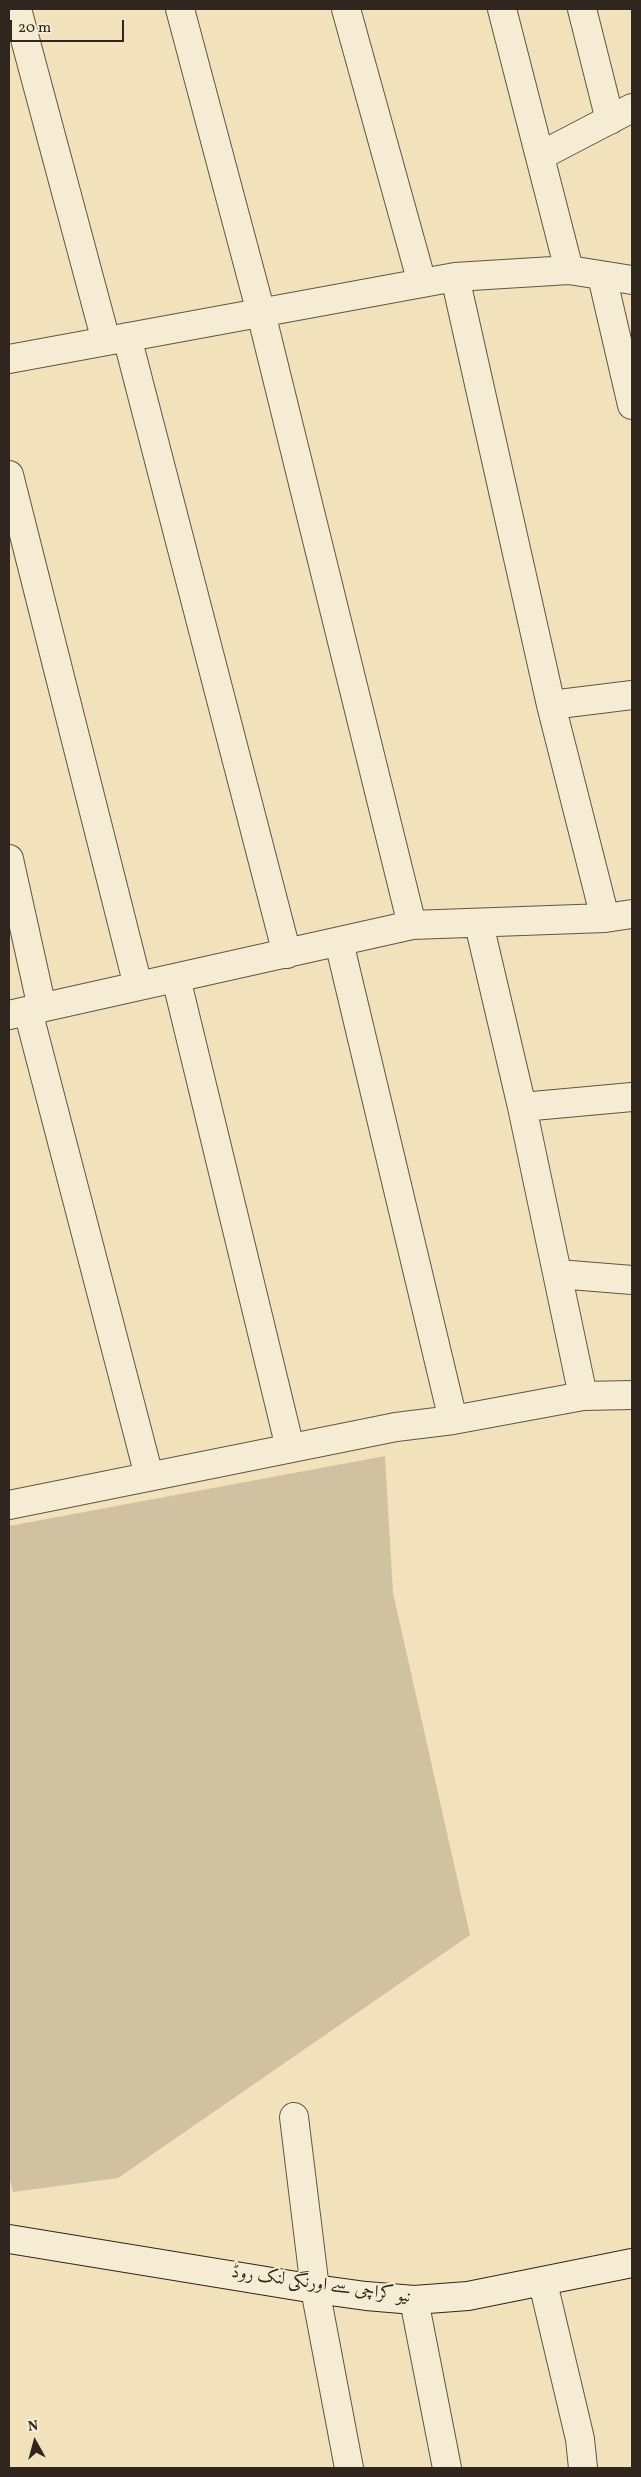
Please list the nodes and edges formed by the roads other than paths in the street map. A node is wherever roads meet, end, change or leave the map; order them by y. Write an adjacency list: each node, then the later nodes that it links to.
1 (17, 9): 14 (street)
2 (180, 9): 13 (street)
3 (346, 9): 12 (street)
4 (502, 9): 7 (street)
5 (582, 9): 6 (street)
6 (621, 114): 7 (street)
7 (540, 156): 8 (street)
8 (569, 270): 9 (street); 10 (street)
9 (602, 276): 11 (street); 16 (street)
10 (454, 277): 12 (street); 19 (street)
11 (632, 280)
12 (422, 282): 13 (street)
13 (261, 313): 14 (street); 24 (street)
14 (116, 339): 15 (street); 26 (street)
15 (9, 359)
16 (632, 405)
17 (9, 474): 28 (street)
18 (632, 695): 19 (street)
19 (550, 705): 22 (street)
20 (9, 859): 29 (street)
21 (632, 914): 22 (street)
22 (605, 918): 23 (street)
23 (479, 924): 24 (street); 31 (street)
24 (412, 925): 25 (street)
25 (339, 942): 26 (street); 36 (street)
26 (287, 954): 27 (street)
27 (176, 978): 28 (street); 37 (street)
28 (138, 986): 29 (street)
29 (26, 1011): 38 (street)
30 (632, 1097): 31 (street)
31 (522, 1107): 32 (street)
32 (558, 1274): 33 (street); 35 (street)
33 (632, 1280)
34 (632, 1395): 35 (street)
35 (583, 1396): 36 (street)
36 (453, 1420): 37 (street)
37 (290, 1448): 38 (street)
38 (149, 1476): 39 (street)
39 (9, 1505)
40 (294, 2117): 44 (street)
41 (9, 2239): 44 (street, نیو کراچی سے اورنگی لنک روڈ)
42 (632, 2264): 43 (street, نیو کراچی سے اورنگی لنک روڈ)
43 (543, 2283): 45 (street, نیو کراچی سے اورنگی لنک روڈ); 48 (street)
44 (315, 2288): 45 (street, نیو کراچی سے اورنگی لنک روڈ); 46 (street)
45 (414, 2300): 47 (street)
46 (349, 2468)
47 (447, 2468)
48 (583, 2468)

